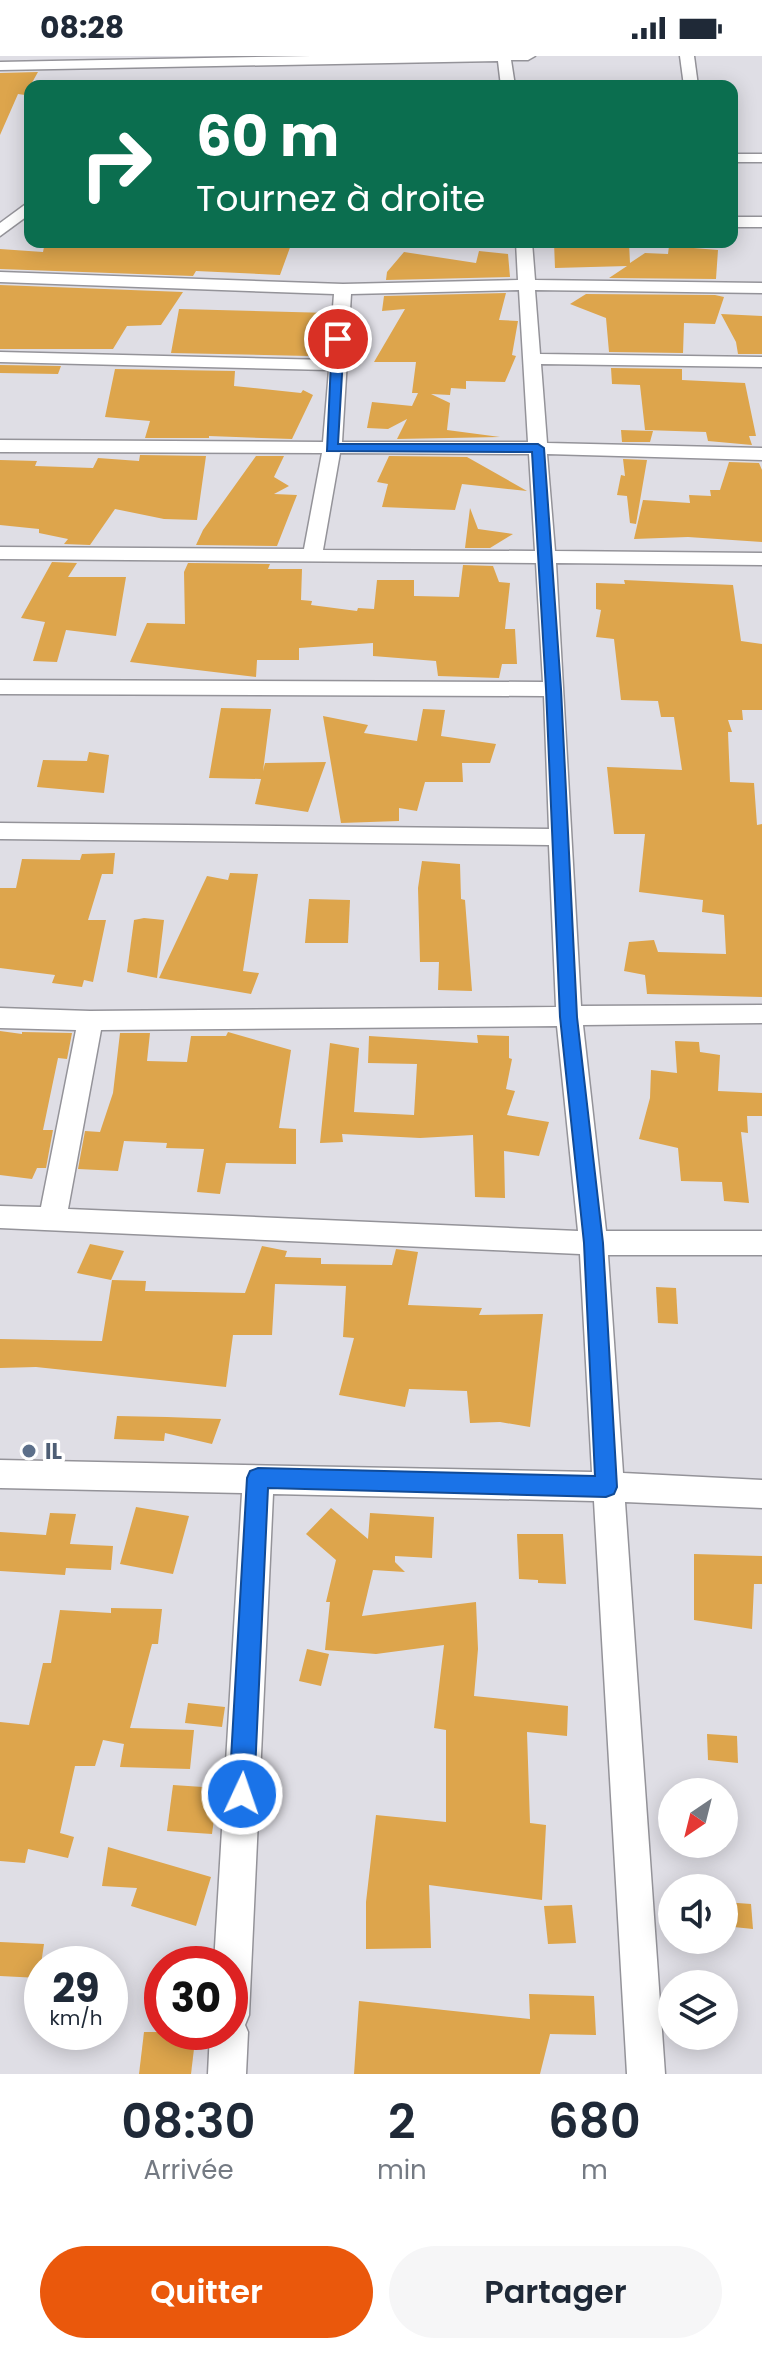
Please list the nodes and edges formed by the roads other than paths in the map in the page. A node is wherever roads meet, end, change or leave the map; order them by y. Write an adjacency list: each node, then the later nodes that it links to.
1 (528, 56): 3 (street)
2 (687, 56): 10 (street)
3 (504, 57): 4 (street); 9 (street)
4 (362, 58): 6 (street)
5 (161, 60): 6 (street); 7 (street)
6 (208, 60): 8 (street)
7 (0, 66)
8 (185, 78)
9 (507, 80)
10 (690, 80)
11 (738, 158): 12 (street)
12 (762, 158)
13 (24, 211): 16 (street)
14 (738, 222): 15 (street)
15 (762, 222)
16 (0, 231)
17 (525, 248): 19 (street)
18 (0, 277): 21 (street)
19 (528, 285): 20 (street); 21 (street); 23 (street)
20 (762, 288)
21 (343, 289): 25 (street)
22 (0, 357): 25 (street)
23 (532, 359): 24 (street); 28 (street)
24 (762, 362)
25 (336, 365): 27 (street)
26 (0, 446): 27 (street)
27 (332, 448): 28 (street); 31 (street)
28 (538, 448): 29 (street); 32 (street)
29 (762, 454)
30 (0, 553): 31 (street)
31 (313, 553): 32 (street)
32 (545, 556): 33 (street); 35 (street)
33 (762, 559)
34 (0, 687): 35 (street)
35 (554, 689): 37 (street)
36 (0, 831): 37 (street)
37 (562, 837): 39 (street)
38 (762, 1014): 39 (street)
39 (569, 1017): 41 (street); 44 (street)
40 (0, 1018): 41 (street)
41 (90, 1021): 43 (street)
42 (0, 1217): 43 (street)
43 (53, 1217): 44 (street)
44 (593, 1243): 45 (street); 48 (street)
45 (762, 1243)
46 (0, 1474): 47 (street)
47 (258, 1478): 48 (street); 50 (street)
48 (606, 1487): 49 (street); 53 (street)
49 (762, 1494)
50 (234, 1946)
51 (228, 2050): 52 (street)
52 (227, 2074)
53 (646, 2074)

